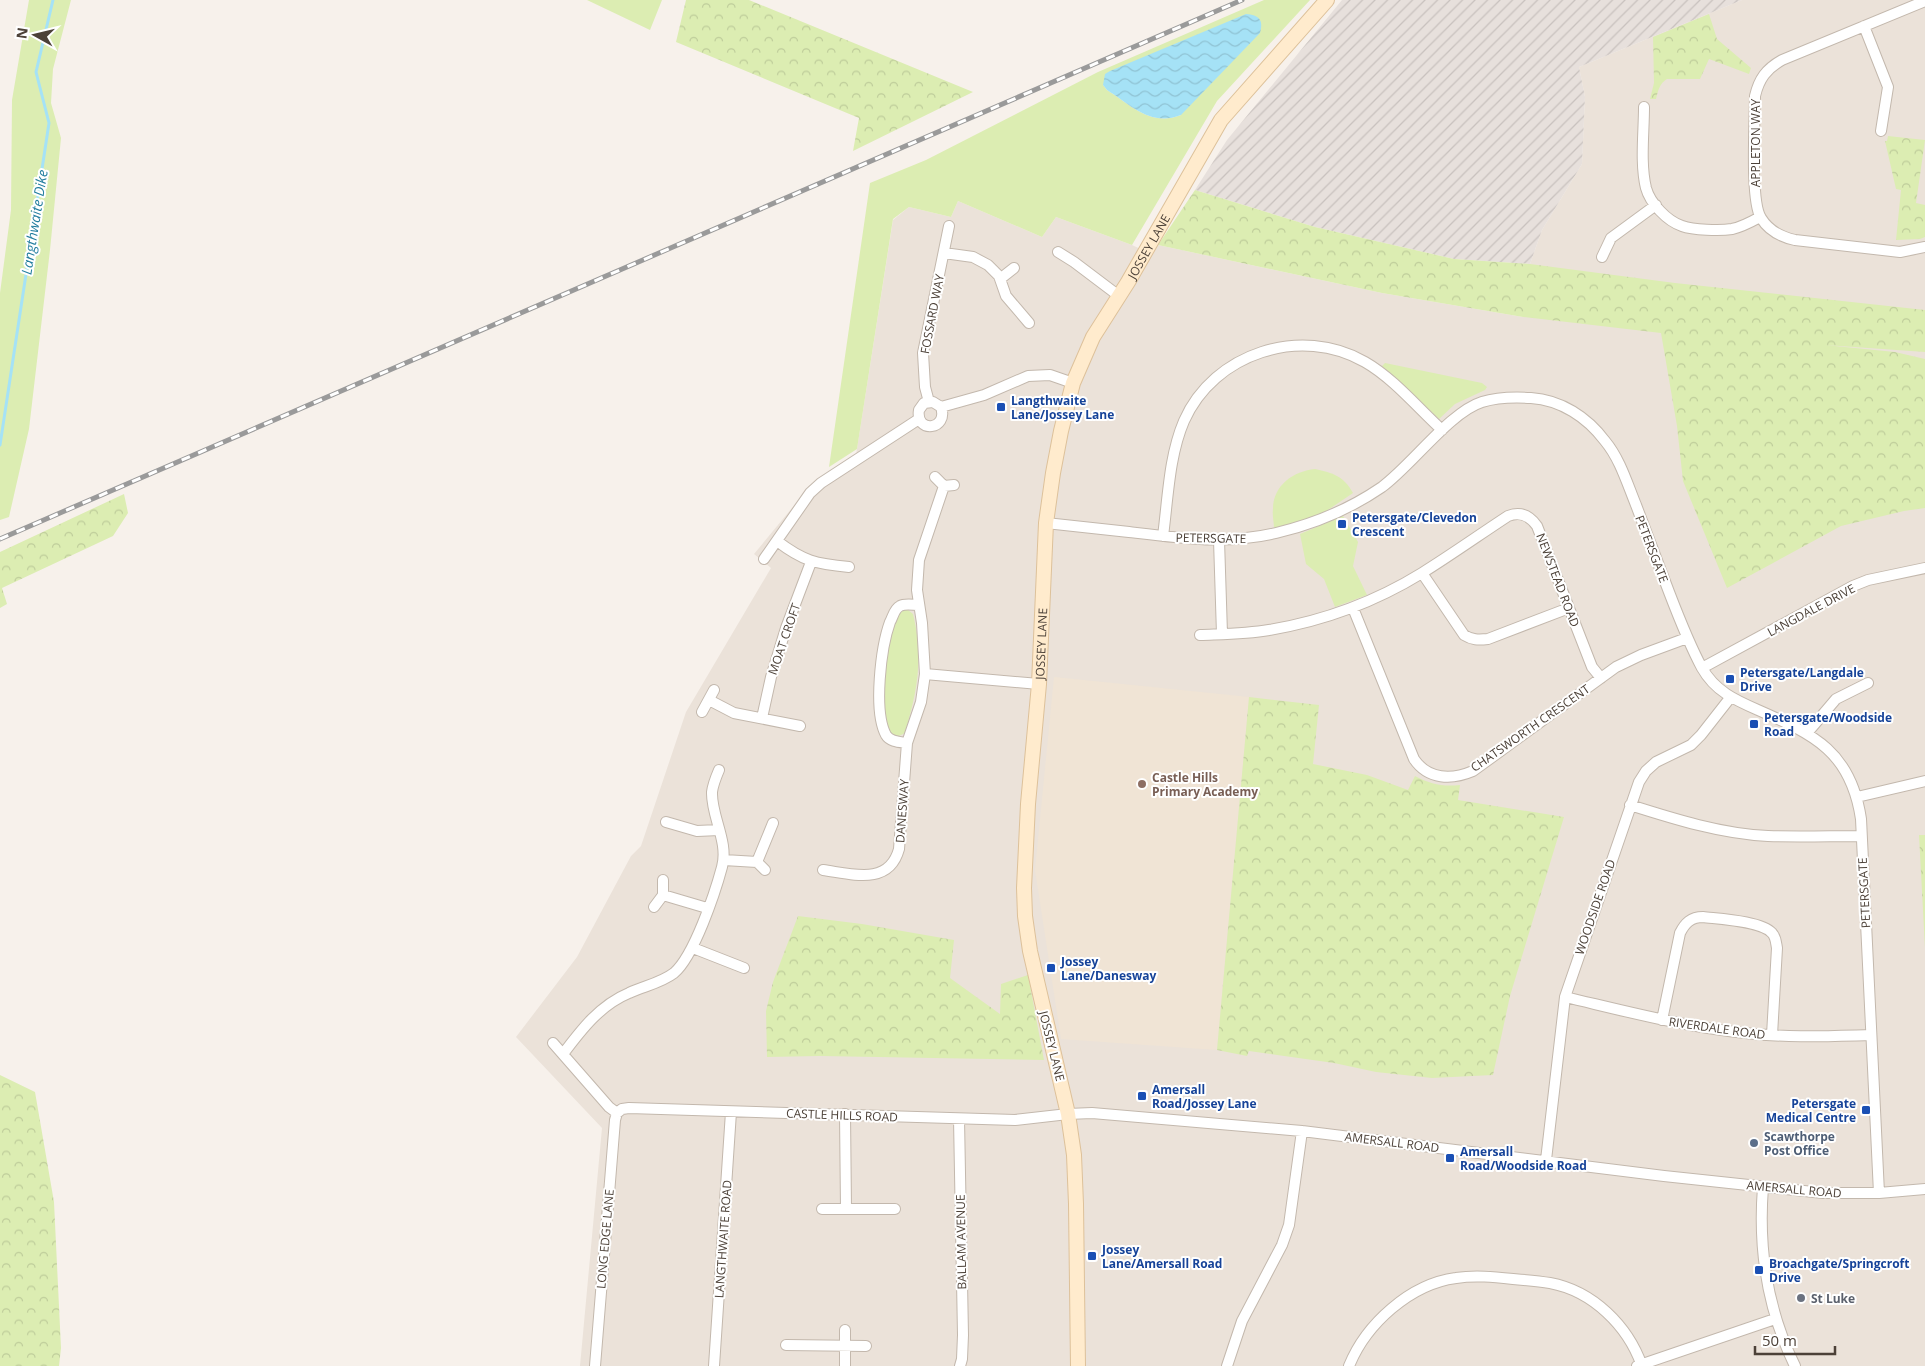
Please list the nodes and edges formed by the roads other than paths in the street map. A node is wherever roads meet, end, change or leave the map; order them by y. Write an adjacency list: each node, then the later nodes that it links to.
1 (1327, 0): 15 (street, JOSSEY LANE)
2 (1925, 1): 3 (street, APPLETON WAY)
3 (1864, 26): 5 (street); 7 (street, APPLETON WAY)
4 (1644, 107): 6 (street)
5 (1882, 131)
6 (1656, 205): 7 (street); 12 (street)
7 (1760, 218): 9 (street)
8 (949, 226): 11 (street, FOSSARD WAY)
9 (1925, 247)
10 (1058, 252): 15 (street)
11 (944, 253): 14 (street); 18 (street, FOSSARD WAY)
12 (1602, 257)
13 (1014, 268): 14 (street)
14 (1000, 279): 16 (street)
15 (1119, 296): 17 (street, JOSSEY LANE)
16 (1029, 323)
17 (1073, 382): 19 (street); 23 (street, JOSSEY LANE)
18 (929, 402): 19 (street); 20 (street)
19 (941, 408): 20 (street)
20 (919, 419): 26 (street)
21 (1442, 430): 24 (street); 25 (street, PETERSGATE); 37 (street, PETERSGATE)
22 (935, 477): 32 (street, DANESWAY)
23 (1046, 523): 24 (street, PETERSGATE); 42 (street, JOSSEY LANE)
24 (1163, 536): 25 (street, PETERSGATE)
25 (1219, 540): 35 (street)
26 (777, 541): 27 (street); 28 (street)
27 (764, 559)
28 (811, 562): 29 (street); 45 (street, MOAT CROFT)
29 (849, 567)
30 (1925, 568): 38 (street, LANGDALE DRIVE)
31 (1422, 573): 33 (street, NEWSTEAD ROAD); 34 (street); 34 (street, NEWSTEAD ROAD)
32 (919, 605): 39 (street, DANESWAY); 48 (street)
33 (1352, 608): 35 (street, NEWSTEAD ROAD); 40 (street, CHATSWORTH CRESCENT)
34 (1569, 608): 40 (street, NEWSTEAD ROAD)
35 (1222, 634): 36 (street, NEWSTEAD ROAD)
36 (1200, 635)
37 (1687, 638): 38 (street, PETERSGATE); 40 (street, CHATSWORTH CRESCENT)
38 (1702, 668): 43 (street, PETERSGATE)
39 (924, 674): 42 (street); 48 (street, DANESWAY)
40 (1601, 678)
41 (1868, 683): 47 (street)
42 (1039, 684): 74 (street, JOSSEY LANE)
43 (1730, 698): 47 (street, PETERSGATE); 52 (street, WOODSIDE ROAD)
44 (702, 712): 45 (street)
45 (762, 718): 46 (street)
46 (800, 726)
47 (1807, 733): 51 (street, PETERSGATE)
48 (907, 743): 58 (street, DANESWAY)
49 (719, 770): 55 (street)
50 (1925, 781): 51 (street)
51 (1857, 797): 56 (street, PETERSGATE)
52 (1630, 805): 56 (street); 65 (street, WOODSIDE ROAD)
53 (666, 822): 55 (street)
54 (773, 823): 57 (street)
55 (719, 830): 57 (street)
56 (1860, 836): 68 (street, PETERSGATE)
57 (724, 860): 62 (street)
58 (823, 870)
59 (663, 880): 60 (street)
60 (663, 895): 61 (street); 62 (street)
61 (654, 906)
62 (707, 908): 63 (street)
63 (693, 948): 64 (street); 70 (street)
64 (744, 968)
65 (1565, 997): 66 (street, RIVERDALE ROAD); 77 (street, WOODSIDE ROAD)
66 (1662, 1020): 67 (street, RIVERDALE ROAD); 67 (street)
67 (1772, 1035): 68 (street, RIVERDALE ROAD)
68 (1872, 1035): 80 (street, PETERSGATE)
69 (553, 1043): 70 (street)
70 (563, 1054): 72 (street)
71 (732, 1112): 72 (street, CASTLE HILLS ROAD); 73 (street, CASTLE HILLS ROAD); 91 (street, LANGTHWAITE ROAD)
72 (617, 1113): 90 (street, LONG EDGE LANE)
73 (844, 1114): 75 (street, CASTLE HILLS ROAD); 82 (street)
74 (1068, 1114): 75 (street, CASTLE HILLS ROAD); 76 (street, AMERSALL ROAD); 94 (street, JOSSEY LANE)
75 (959, 1119): 93 (street, BALLAM AVENUE)
76 (1302, 1131): 77 (street, AMERSALL ROAD); 95 (street)
77 (1546, 1160): 78 (street, AMERSALL ROAD)
78 (1763, 1187): 80 (street, AMERSALL ROAD); 84 (street)
79 (1925, 1189): 80 (street, AMERSALL ROAD)
80 (1878, 1193)
81 (822, 1209): 82 (street)
82 (846, 1209): 83 (street)
83 (896, 1209)
84 (1775, 1319): 89 (street); 97 (street)
85 (845, 1330): 87 (street)
86 (786, 1345): 87 (street)
87 (845, 1346): 88 (street); 92 (street)
88 (866, 1346)
89 (1640, 1365): 96 (street)
90 (595, 1366)
91 (714, 1366)
92 (845, 1366)
93 (960, 1366)
94 (1078, 1366)
95 (1228, 1366)
96 (1349, 1366)
97 (1795, 1366)

